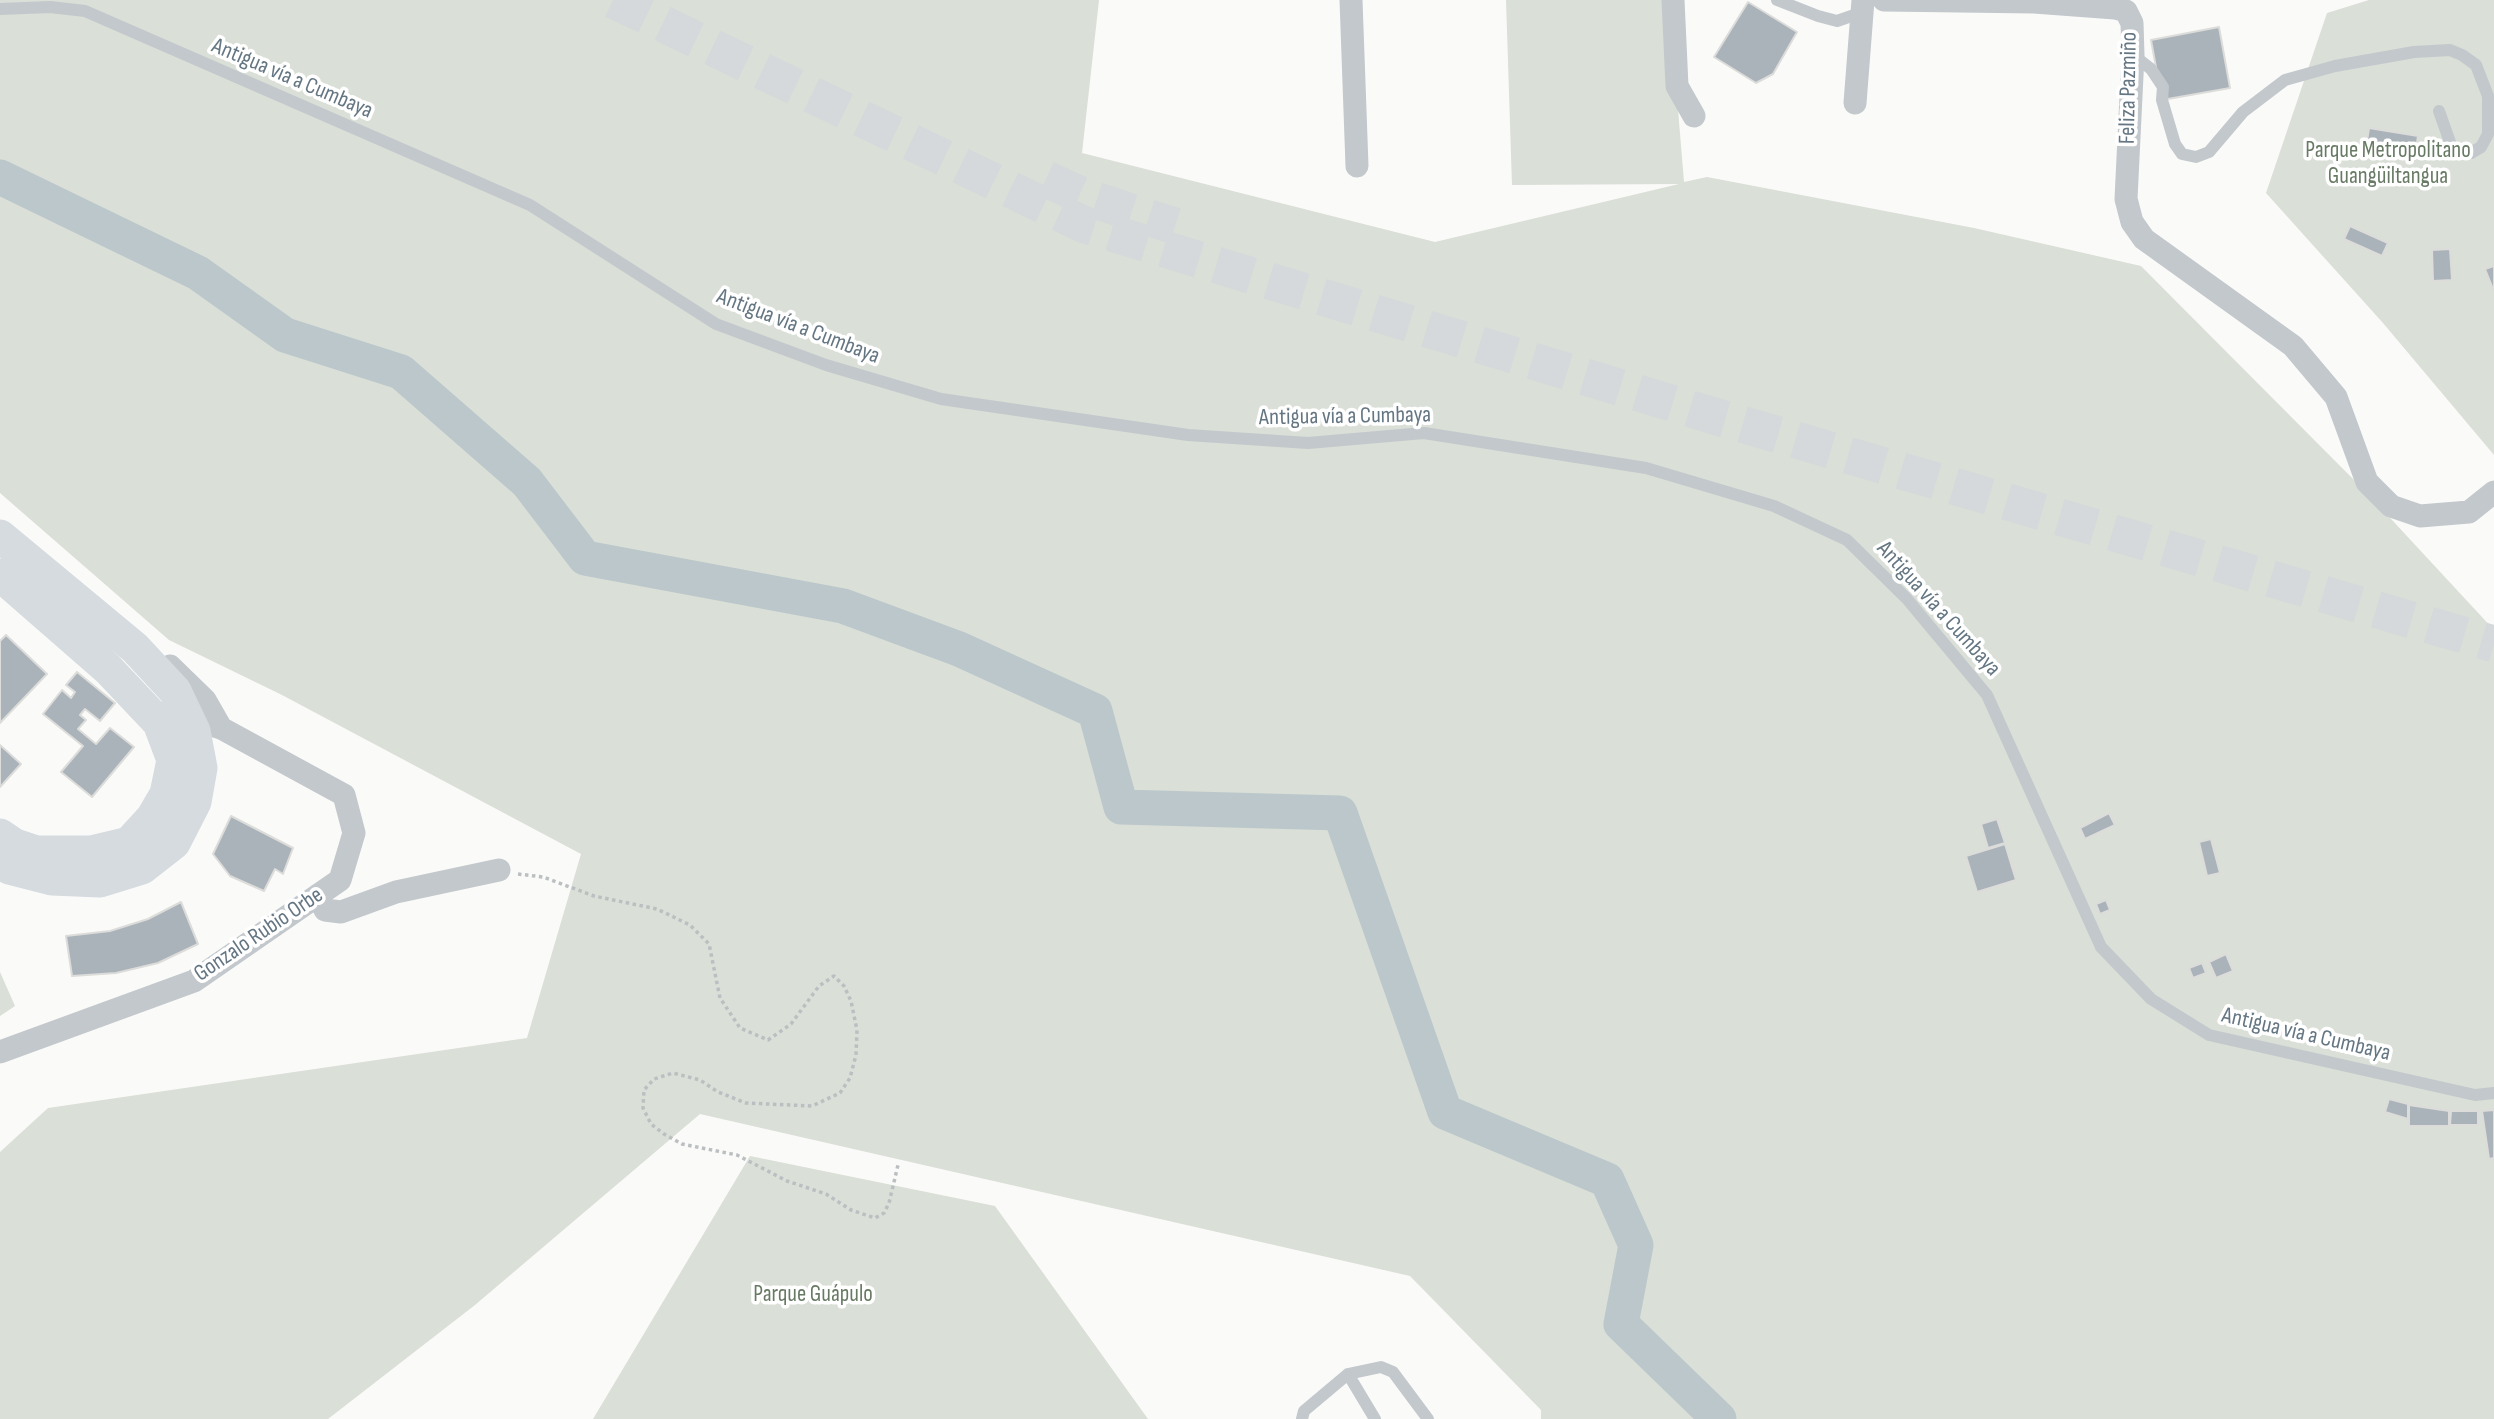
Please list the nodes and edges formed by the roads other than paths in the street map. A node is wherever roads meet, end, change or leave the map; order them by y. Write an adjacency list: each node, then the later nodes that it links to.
1 (1351, 0): 12 (street)
2 (1673, 0): 11 (street)
3 (1777, 0): 6 (lane)
4 (1884, 0): 5 (street, Feliza Pazmiño)
5 (2034, 1): 8 (street, Feliza Pazmiño)
6 (1863, 6): 9 (street)
7 (0, 9): 22 (lane, Antigua vía a Cumbaya)
8 (2133, 55): 10 (lane); 13 (street, Feliza Pazmiño)
9 (1855, 103)
10 (2439, 111)
11 (1694, 116)
12 (1357, 166)
13 (2494, 492)
14 (0, 536): 16 (main road)
15 (9, 591): 17 (main road)
16 (207, 729): 18 (main road); 20 (street, Gonzalo Rubio Orbe)
17 (0, 835)
18 (0, 862)
19 (499, 870): 20 (street)
20 (318, 895): 21 (street, Gonzalo Rubio Orbe)
21 (0, 1052)
22 (2494, 1093)
23 (1348, 1374): 24 (lane); 25 (lane); 26 (lane)
24 (1302, 1419)
25 (1375, 1419)
26 (1428, 1419)

